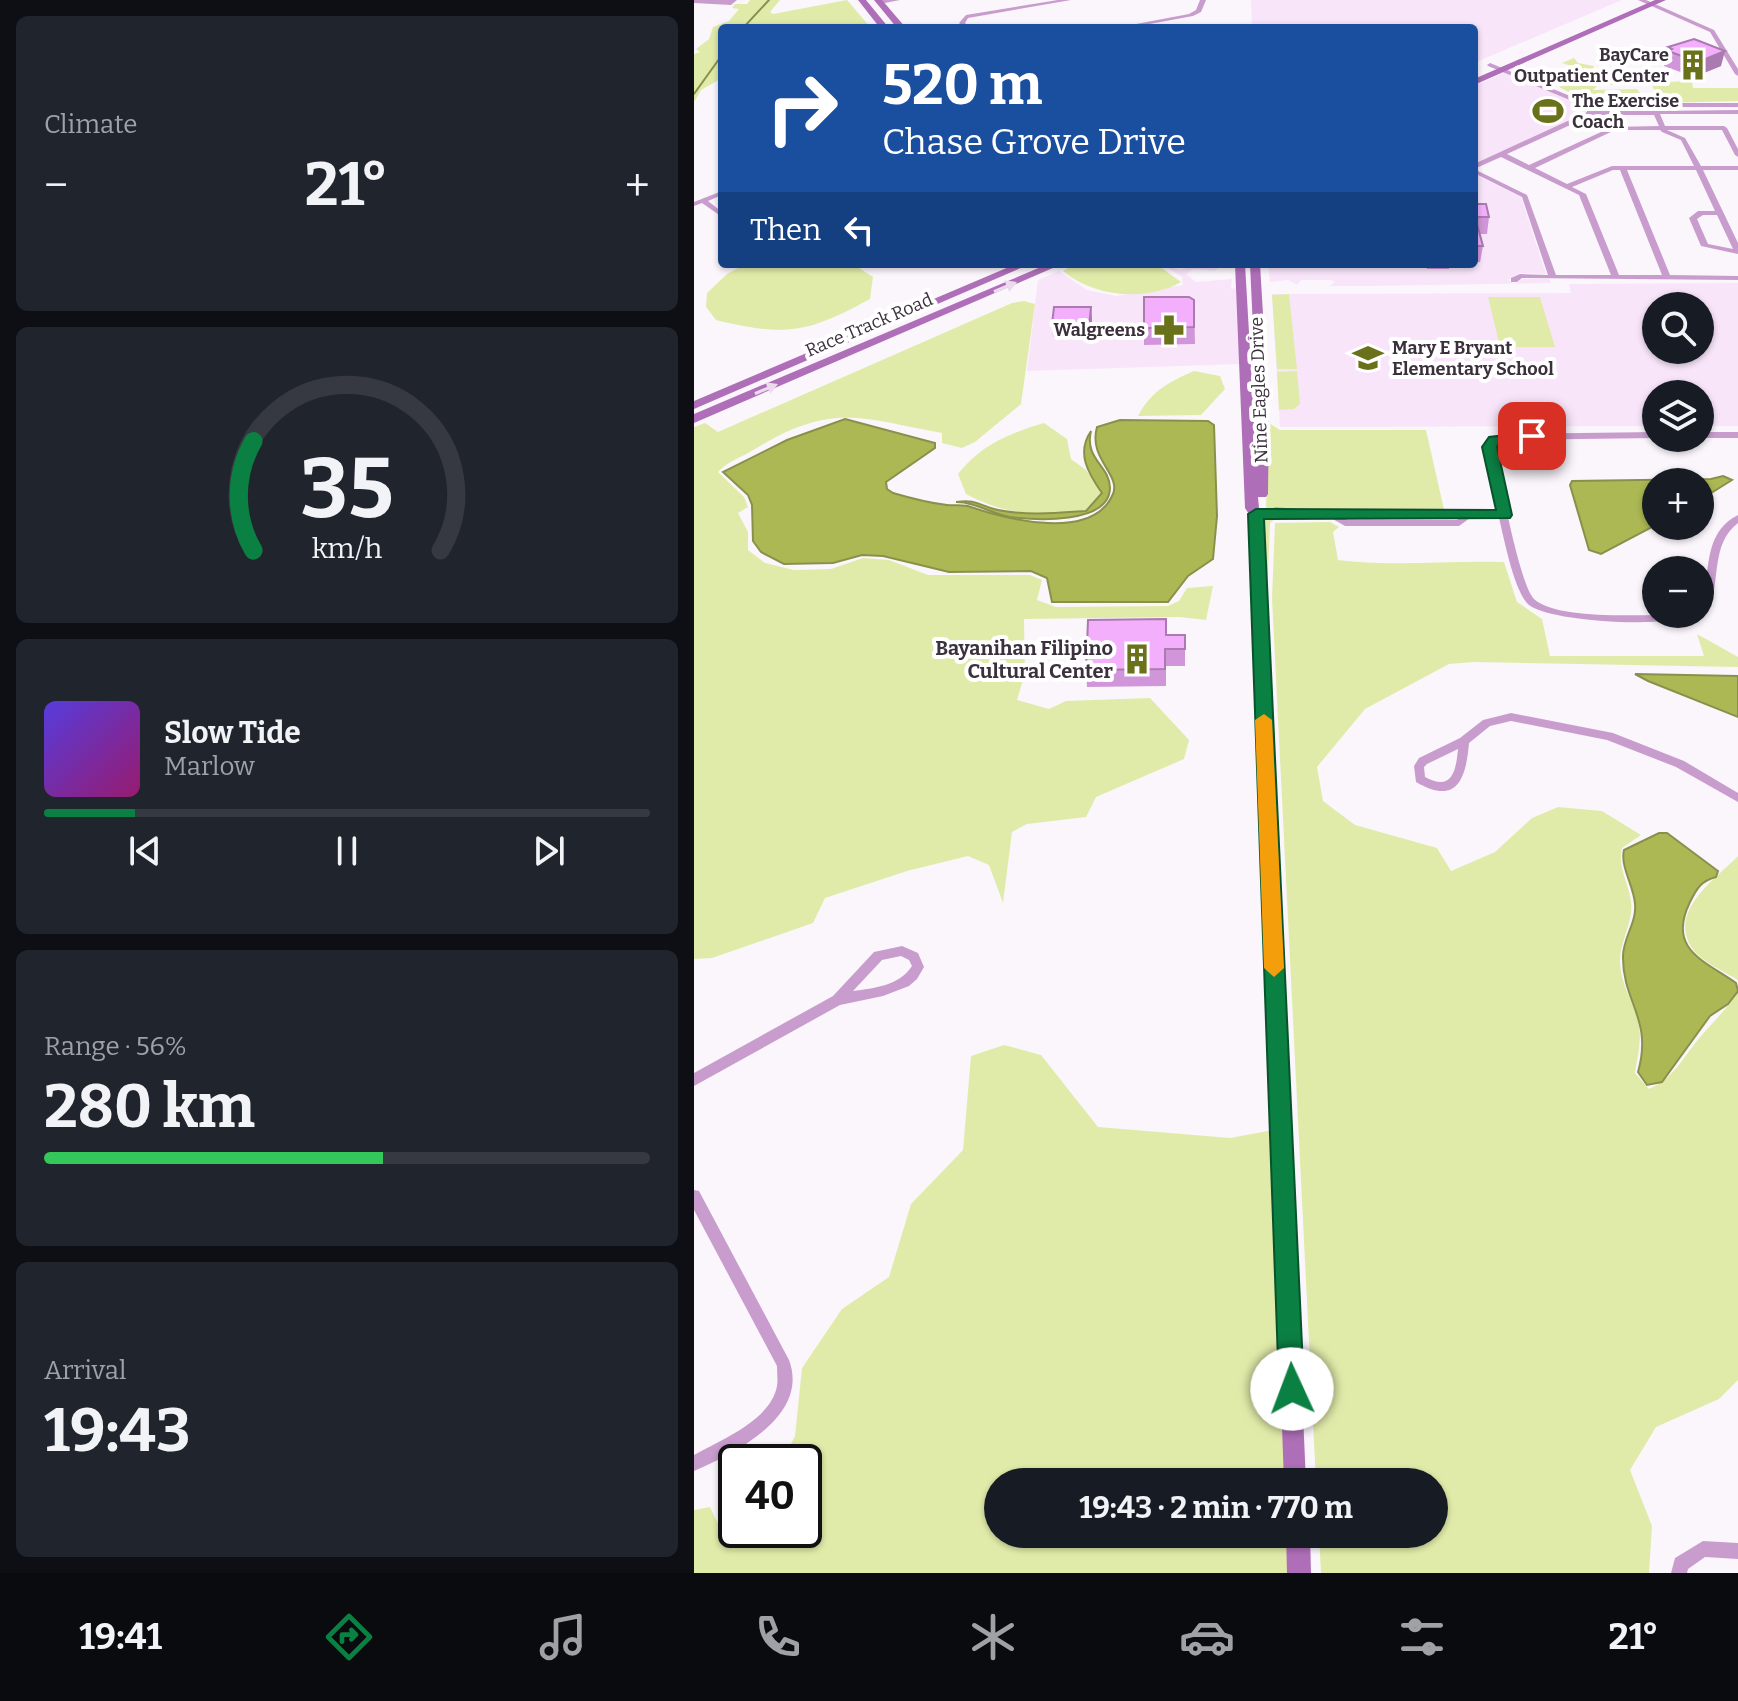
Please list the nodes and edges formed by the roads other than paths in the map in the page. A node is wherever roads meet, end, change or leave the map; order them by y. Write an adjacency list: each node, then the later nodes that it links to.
1 (734, 0): 8 (street)
2 (862, 0): 11 (street)
3 (895, 0): 9 (street)
4 (1068, 0): 14 (street)
5 (1203, 0): 15 (street)
6 (1641, 0): 10 (street); 16 (street)
7 (1662, 0): 10 (street)
8 (694, 1)
9 (880, 2): 11 (street); 13 (street)
10 (1651, 5): 18 (street); 19 (street)
11 (871, 11): 12 (street)
12 (882, 24)
13 (899, 24)
14 (963, 24)
15 (1140, 24)
16 (1490, 65): 17 (street); 18 (street)
17 (1478, 70)
18 (1502, 70): 20 (street); 21 (street)
19 (1738, 74)
20 (1478, 80)
21 (1586, 105): 23 (street); 25 (street)
22 (1738, 105): 23 (street)
23 (1655, 108): 24 (street); 25 (street); 26 (street)
24 (1738, 112)
25 (1591, 113): 27 (street)
26 (1665, 127): 28 (street); 30 (street); 32 (street)
27 (1501, 154): 29 (street); 30 (street)
28 (1738, 155)
29 (1478, 167)
30 (1531, 167): 35 (street)
31 (1623, 168): 32 (street); 35 (street); 49 (street)
32 (1697, 168): 33 (street); 40 (street)
33 (1738, 168)
34 (1478, 171): 46 (street)
35 (1570, 185): 47 (street)
36 (718, 195): 37 (street)
37 (703, 201): 38 (street); 39 (street)
38 (694, 204)
39 (718, 212)
40 (1719, 213): 41 (street); 41 (street)
41 (1738, 251)
42 (1017, 268): 51 (street, Race Track Road)
43 (1046, 268): 54 (street, Race Track Road, one-way to 43)
44 (1240, 268): 52 (street, Nine Eagles Drive)
45 (1255, 268): 53 (street, Nine Eagles Drive)
46 (1553, 277): 47 (street); 48 (street)
47 (1616, 277): 49 (street)
48 (1517, 278)
49 (1667, 278): 50 (street)
50 (1738, 278)
51 (694, 405)
52 (1248, 414): 53 (street); 58 (street, Nine Eagles Drive)
53 (1263, 414): 58 (street, Nine Eagles Drive)
54 (694, 419)
55 (1642, 435): 59 (street)
56 (1714, 435): 57 (street)
57 (1738, 435)
58 (1263, 514): 59 (street); 69 (street, Nine Eagles Drive)
59 (1505, 515): 62 (street)
60 (1738, 518): 61 (street)
61 (1714, 567)
62 (1642, 615)
63 (1464, 741): 63 (street); 64 (street)
64 (1738, 798)
65 (837, 1000): 65 (street); 66 (street)
66 (694, 1080)
67 (695, 1203): 68 (street)
68 (694, 1463)
69 (1295, 1468)
70 (1298, 1548): 72 (street)
71 (1738, 1551): 73 (street)
72 (1299, 1573)
73 (1679, 1573)

